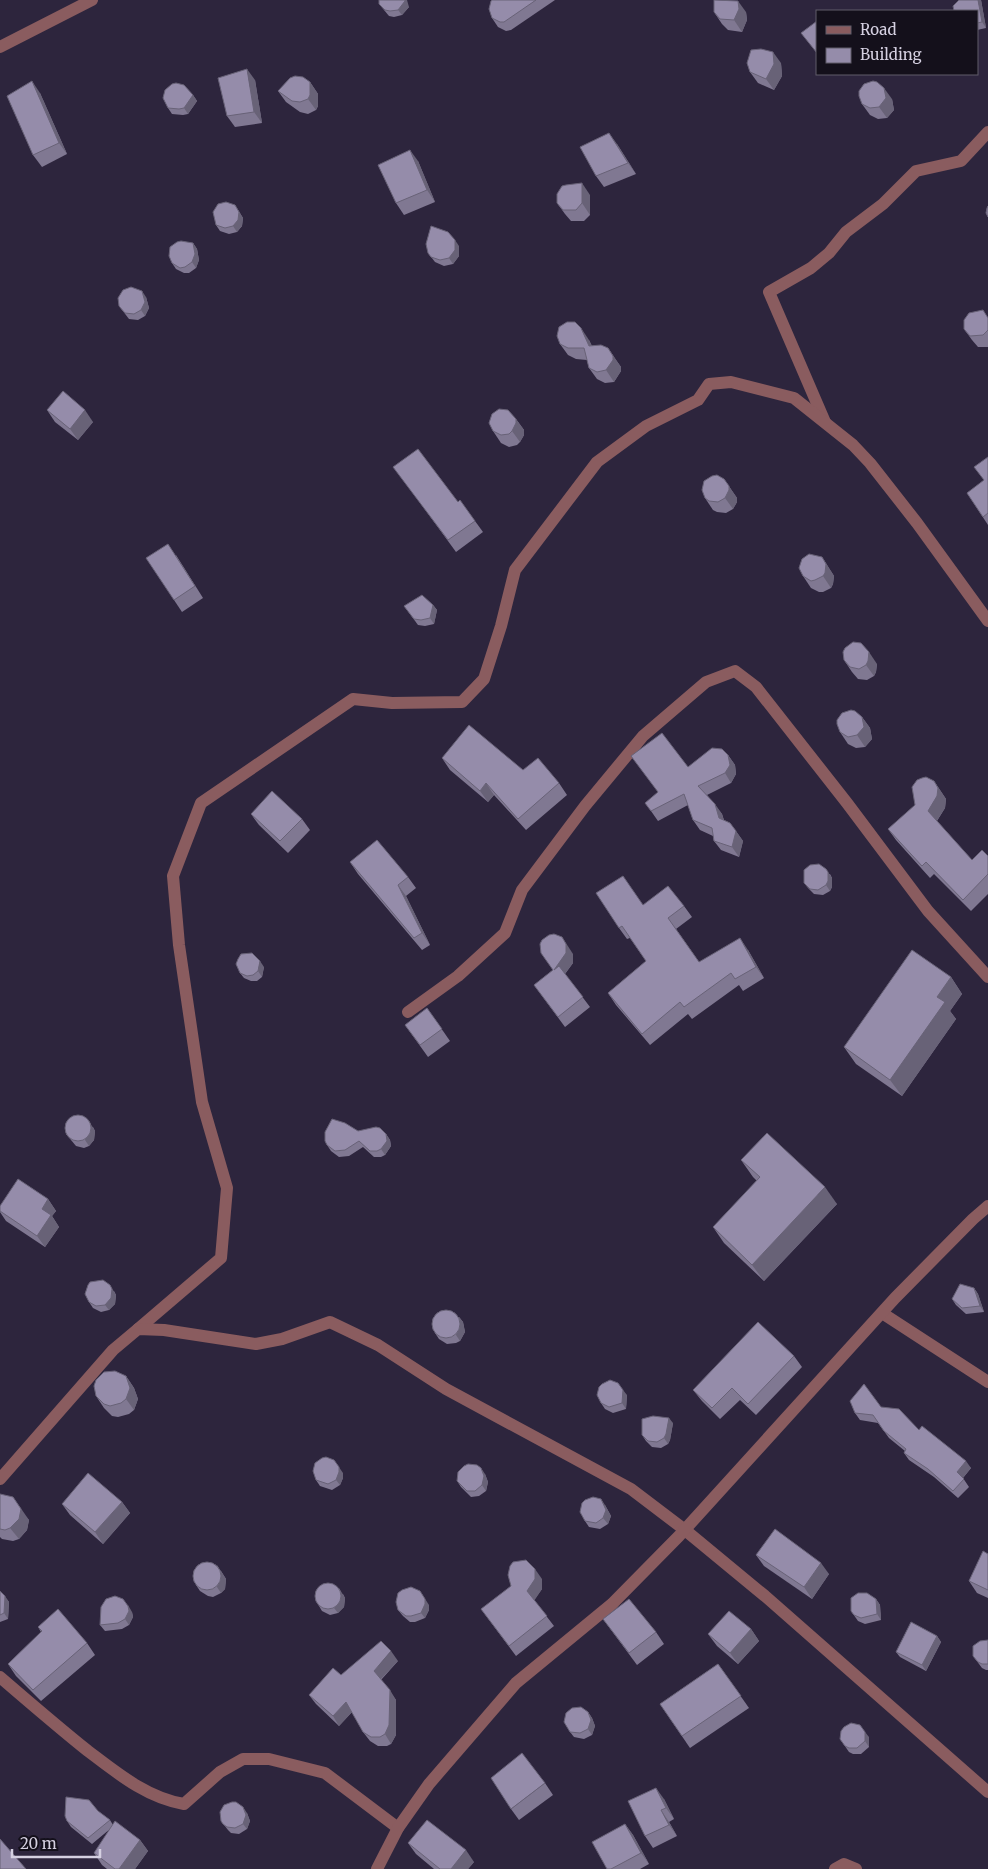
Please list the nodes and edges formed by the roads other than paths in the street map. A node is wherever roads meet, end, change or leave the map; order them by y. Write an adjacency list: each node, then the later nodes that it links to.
1 (92, 0): 2 (street)
2 (0, 47)
3 (988, 132): 4 (street)
4 (826, 425): 5 (street); 10 (street)
5 (988, 621)
6 (988, 977): 7 (street)
7 (408, 1012)
8 (988, 1206): 9 (street)
9 (882, 1313): 11 (street); 13 (street)
10 (138, 1330): 12 (street); 13 (street)
11 (988, 1382)
12 (0, 1479)
13 (685, 1530): 15 (street); 16 (street)
14 (0, 1677): 16 (street)
15 (988, 1792)
16 (398, 1828): 17 (street)
17 (377, 1869)
18 (835, 1869): 19 (street)
19 (856, 1869)

